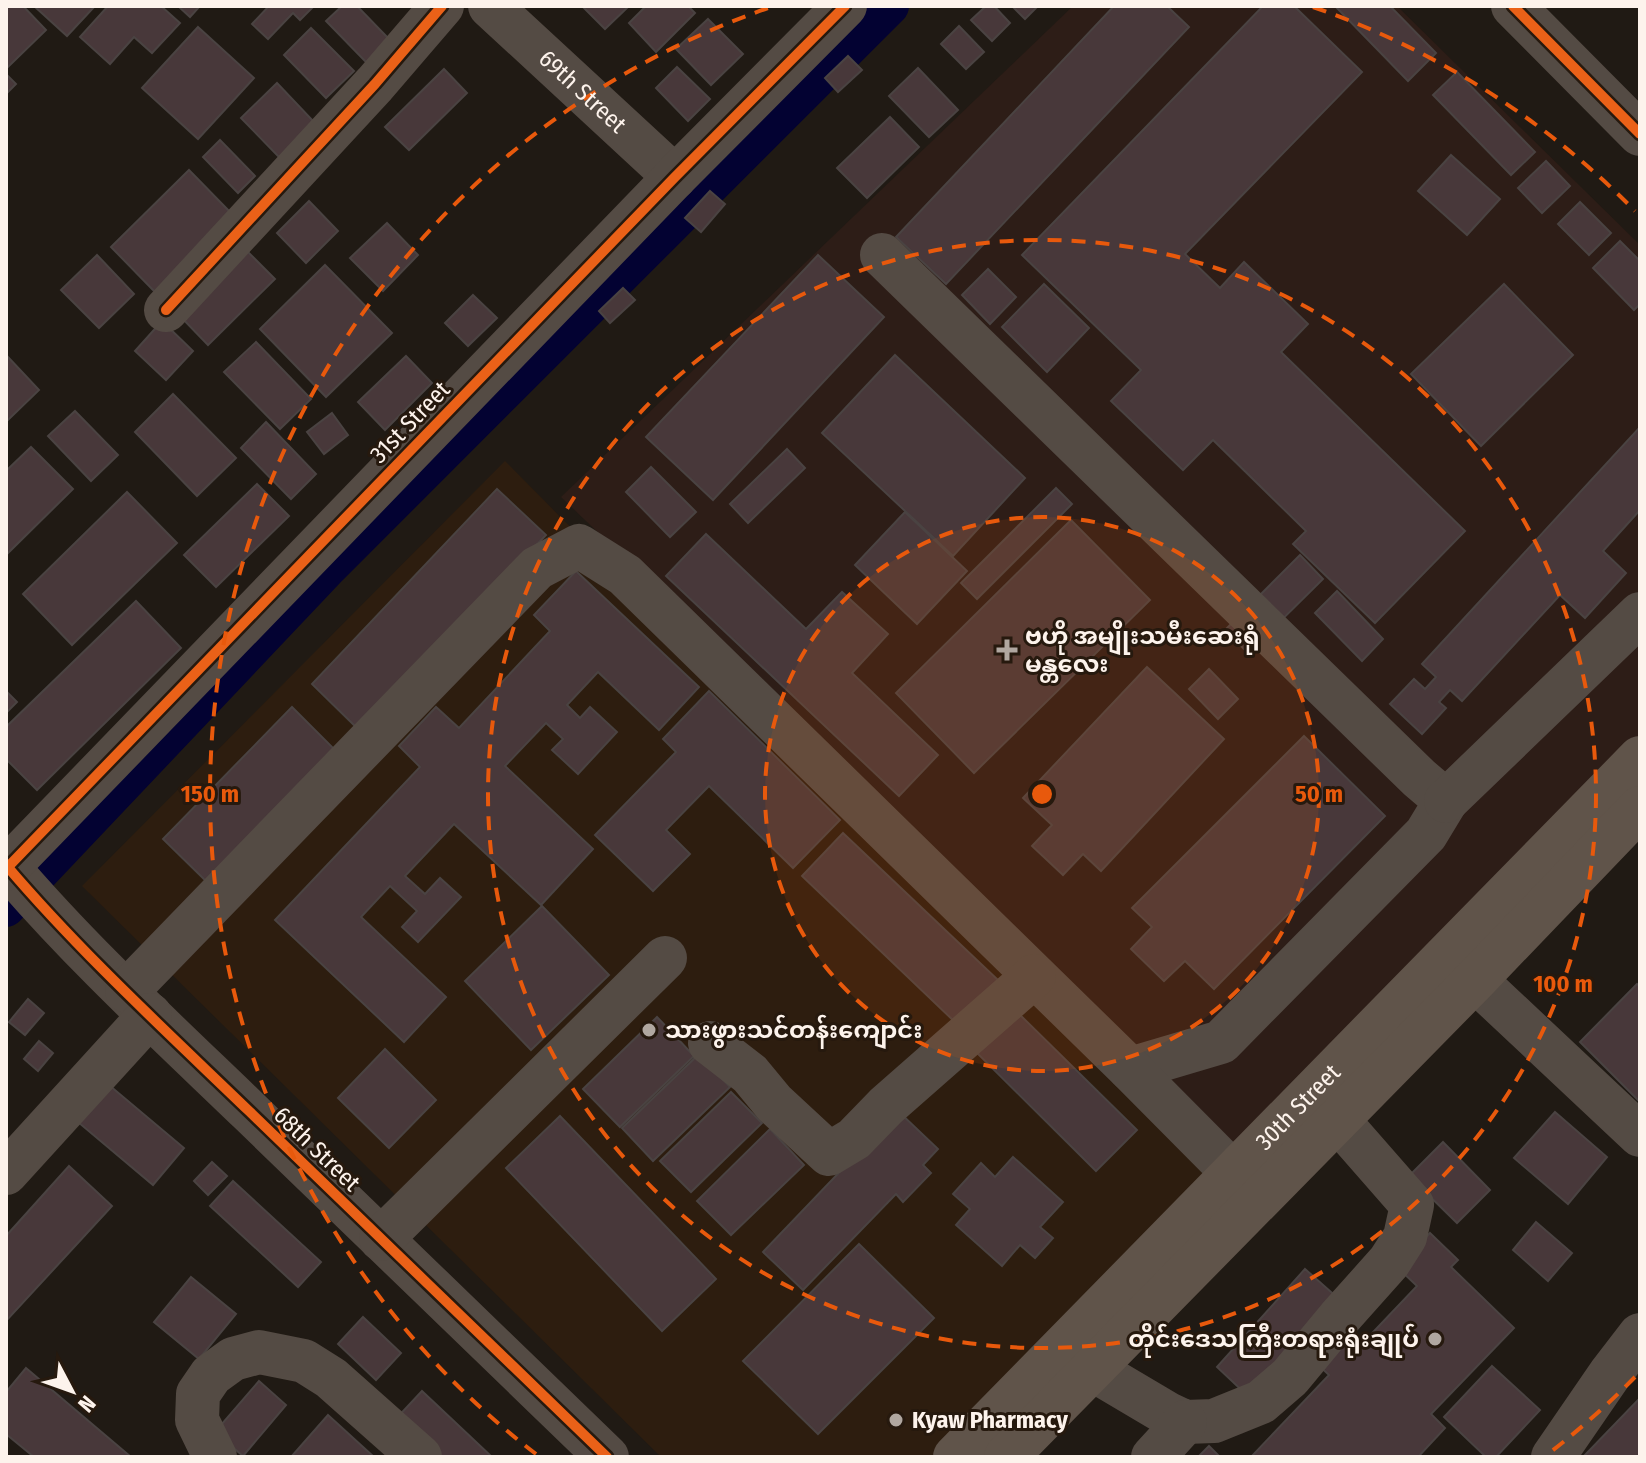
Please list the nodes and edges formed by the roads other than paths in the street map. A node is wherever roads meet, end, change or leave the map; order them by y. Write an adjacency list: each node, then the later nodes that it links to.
1 (442, 6): 8 (street)
2 (490, 6): 6 (street, 69th Street)
3 (845, 6): 6 (street, 31st Street)
4 (1513, 6): 5 (street)
5 (1640, 134)
6 (675, 177): 13 (street, 31st Street)
7 (882, 255): 11 (street)
8 (166, 310)
9 (1640, 614): 11 (street)
10 (1640, 758): 15 (main road, 30th Street)
11 (1446, 801): 19 (street)
12 (1640, 808): 15 (main road, 30th Street)
13 (9, 870): 17 (street, 68th Street)
14 (665, 958): 24 (street)
15 (1463, 966): 20 (main road, 30th Street); 21 (street)
16 (1034, 976): 17 (street); 18 (street); 19 (street)
17 (139, 1003): 22 (street); 24 (street, 68th Street)
18 (710, 1043)
19 (1130, 1069): 23 (street)
20 (1325, 1106): 23 (main road, 30th Street); 27 (street)
21 (1640, 1135)
22 (6, 1173)
23 (1246, 1185): 26 (main road, 30th Street)
24 (381, 1239): 31 (street, 68th Street)
25 (1640, 1335): 33 (street)
26 (1077, 1358): 27 (street); 28 (main road, 30th Street)
27 (1185, 1422): 32 (street)
28 (975, 1454)
29 (215, 1457): 30 (street)
30 (420, 1457)
31 (607, 1457)
32 (1153, 1457)
33 (1553, 1457)

